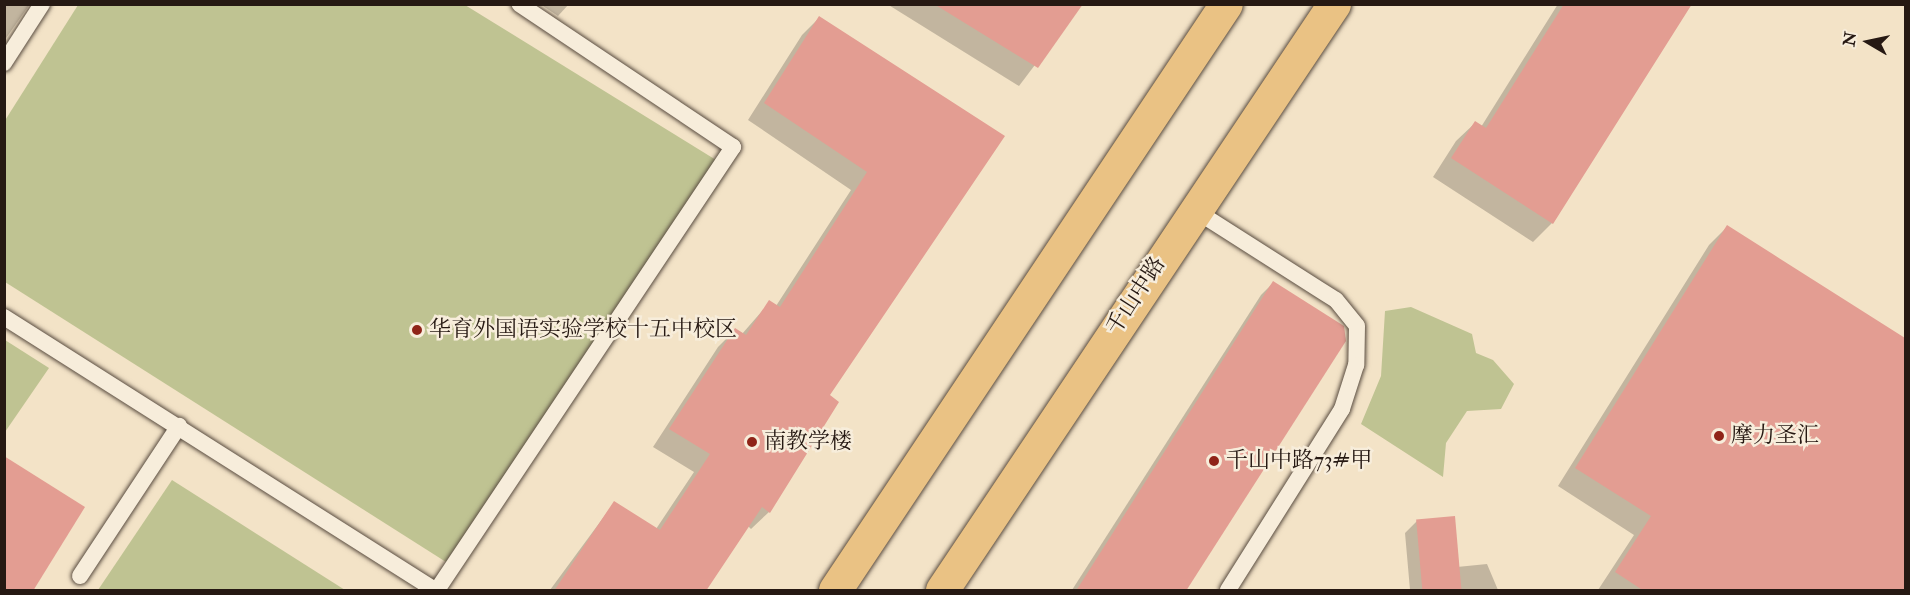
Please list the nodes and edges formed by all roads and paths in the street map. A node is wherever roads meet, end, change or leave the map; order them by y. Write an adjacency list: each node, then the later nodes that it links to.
1 (42, 4): 5 (lane)
2 (519, 4): 10 (lane)
3 (1226, 4): 11 (main road)
4 (1334, 4): 6 (main road, 千山中路)
5 (4, 63)
6 (1193, 208): 12 (main road, 千山中路); 13 (lane)
7 (4, 317): 8 (lane)
8 (179, 426): 9 (lane); 10 (lane)
9 (80, 576)
10 (436, 591)
11 (835, 591)
12 (942, 591)
13 (1228, 591)

